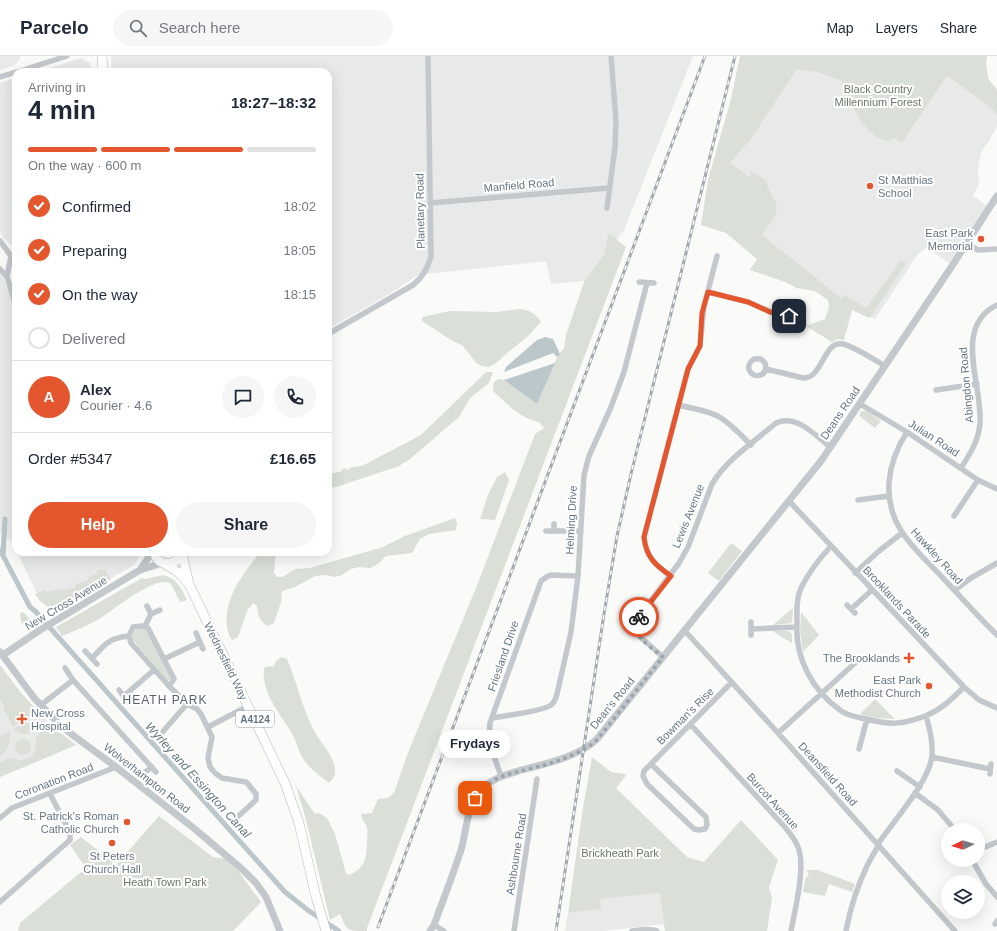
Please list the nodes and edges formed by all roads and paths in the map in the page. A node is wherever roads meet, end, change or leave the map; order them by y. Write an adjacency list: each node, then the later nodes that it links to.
1 (67, 56): 5 (street)
2 (102, 56): 6 (main road)
3 (428, 56): 11 (street, Planetary Road)
4 (611, 56): 9 (street)
5 (29, 68)
6 (103, 68)
7 (12, 73): 8 (street)
8 (0, 77)
9 (609, 188): 11 (street, Manfield Road); 12 (street)
10 (997, 196): 14 (street, Deans Road)
11 (430, 203): 29 (street, Planetary Road)
12 (607, 208)
13 (0, 241): 16 (street)
14 (966, 243): 15 (street); 30 (street, Deans Road)
15 (997, 249)
16 (5, 251): 19 (street)
17 (717, 256): 23 (street)
18 (12, 262): 19 (street)
19 (9, 264): 20 (street); 21 (street)
20 (0, 269): 21 (street)
21 (7, 277): 24 (street)
22 (639, 282): 49 (street, Helming Drive)
23 (708, 292): 27 (street); 35 (street)
24 (12, 293)
25 (997, 305): 32 (street, Abingdon Road)
26 (790, 310): 27 (street)
27 (789, 316): 28 (street)
28 (798, 318)
29 (332, 332)
30 (885, 366): 31 (street); 34 (street, Deans Road)
31 (766, 369)
32 (977, 384): 33 (street); 39 (street, Abingdon Road)
33 (936, 390)
34 (860, 404): 36 (street, Julian Road); 38 (street, Deans Road)
35 (679, 405): 37 (street); 61 (street)
36 (907, 432): 39 (street, Julian Road); 42 (street, Hawkley Road)
37 (751, 445): 38 (street, Lewis Avenue); 61 (street, Lewis Avenue)
38 (830, 447): 44 (street, Deans Road)
39 (961, 468): 40 (street, Julian Road)
40 (978, 480): 41 (street, Julian Road); 45 (street)
41 (997, 489)
42 (889, 496): 43 (street); 50 (street, Hawkley Road)
43 (858, 500)
44 (789, 501): 51 (street, Brooklands Parade); 73 (street, Deans Road)
45 (954, 516)
46 (554, 524): 48 (street)
47 (546, 531): 48 (street)
48 (554, 532): 49 (street)
49 (581, 532): 60 (street, Helming Drive)
50 (902, 533): 59 (street); 64 (street, Hawkley Road)
51 (831, 546): 59 (street, Brooklands Parade); 72 (street)
52 (150, 556): 58 (street, New Cross Avenue)
53 (155, 556): 56 (main road, Wednesfield Way)
54 (180, 556): 56 (main road)
55 (183, 556): 62 (main road, Wednesfield Way / A4124)
56 (164, 563): 58 (street, New Cross Avenue); 62 (main road, Wednesfield Way / A4124)
57 (997, 563): 64 (street)
58 (140, 570): 81 (street, New Cross Avenue)
59 (855, 573): 63 (street, Brooklands Parade)
60 (578, 576): 102 (street, Friesland Drive); 102 (street, Helming Drive)
61 (671, 576): 82 (street, Lewis Avenue)
62 (188, 582): 99 (main road, Wednesfield Way / A4124)
63 (872, 590): 65 (street); 92 (street, Brooklands Parade)
64 (955, 590): 76 (street, Hawkley Road)
65 (846, 604)
66 (148, 606): 68 (street)
67 (160, 610): 68 (street)
68 (151, 614): 70 (street)
69 (751, 622): 71 (street)
70 (145, 626): 77 (street); 84 (street)
71 (751, 628): 72 (street); 75 (street)
72 (796, 628): 94 (street)
73 (685, 631): 82 (street, Dean's Road); 90 (street, Deansfield Road)
74 (196, 634): 78 (street)
75 (751, 635)
76 (997, 635)
77 (128, 636): 83 (street); 88 (street)
78 (200, 642): 79 (street); 84 (street)
79 (203, 649)
80 (85, 651): 83 (street)
81 (1, 653): 98 (street, Wolverhampton Road)
82 (663, 657): 119 (street, Dean's Road)
83 (92, 658): 86 (street)
84 (164, 659): 91 (street)
85 (855, 663): 94 (street)
86 (97, 664)
87 (65, 668): 89 (street, Wolverhampton Road)
88 (154, 670): 91 (street); 95 (street)
89 (73, 680): 98 (street); 114 (street, Wolverhampton Road)
90 (732, 682): 104 (street, Bowman's Rise); 107 (street, Deansfield Road)
91 (169, 686): 97 (street)
92 (964, 687): 100 (street, Brooklands Parade); 101 (street)
93 (119, 690): 95 (street)
94 (822, 693): 103 (street); 107 (street)
95 (125, 695): 96 (street)
96 (128, 702)
97 (187, 704): 105 (street); 108 (street)
98 (41, 705): 113 (street, Wolverhampton Road)
99 (248, 706): 105 (street); 133 (main road, Wednesfield Way / A4124)
100 (997, 708)
101 (926, 716): 103 (street); 111 (street)
102 (492, 718): 119 (street, Friesland Drive)
103 (867, 719): 110 (street)
104 (690, 724): 112 (street, Bowman's Rise); 142 (street, Burcot Avenue)
105 (208, 727): 125 (street)
106 (152, 728): 108 (street)
107 (778, 733): 128 (street, Deansfield Road)
108 (159, 736): 109 (street)
109 (163, 741)
110 (859, 749)
111 (932, 757): 115 (street); 121 (street)
112 (651, 764): 112 (street)
113 (116, 767): 123 (street, Coronation Road); 135 (street, Wolverhampton Road)
114 (152, 767): 117 (street, Wolverhampton Road); 118 (street)
115 (990, 769)
116 (897, 771): 121 (street)
117 (156, 772)
118 (144, 773)
119 (501, 776): 134 (street, Dean's Road)
120 (537, 780): 139 (street, Ashbourne Road)
121 (920, 787): 122 (street)
122 (915, 793): 126 (street); 128 (street)
123 (50, 794): 124 (street, Coronation Road); 132 (street)
124 (0, 818)
125 (234, 820)
126 (949, 823)
127 (997, 842): 129 (street)
128 (878, 845): 143 (street); 144 (street, Deansfield Road)
129 (985, 847)
130 (976, 867): 131 (street)
131 (997, 897)
132 (0, 902)
133 (317, 903): 136 (main road, A4124); 137 (main road, A4124)
134 (432, 928): 138 (street)
135 (280, 929)
136 (320, 931)
137 (326, 931)
138 (444, 931)
139 (514, 931)
140 (632, 931): 141 (street)
141 (657, 931)
142 (791, 931)
143 (846, 931)
144 (955, 931)

